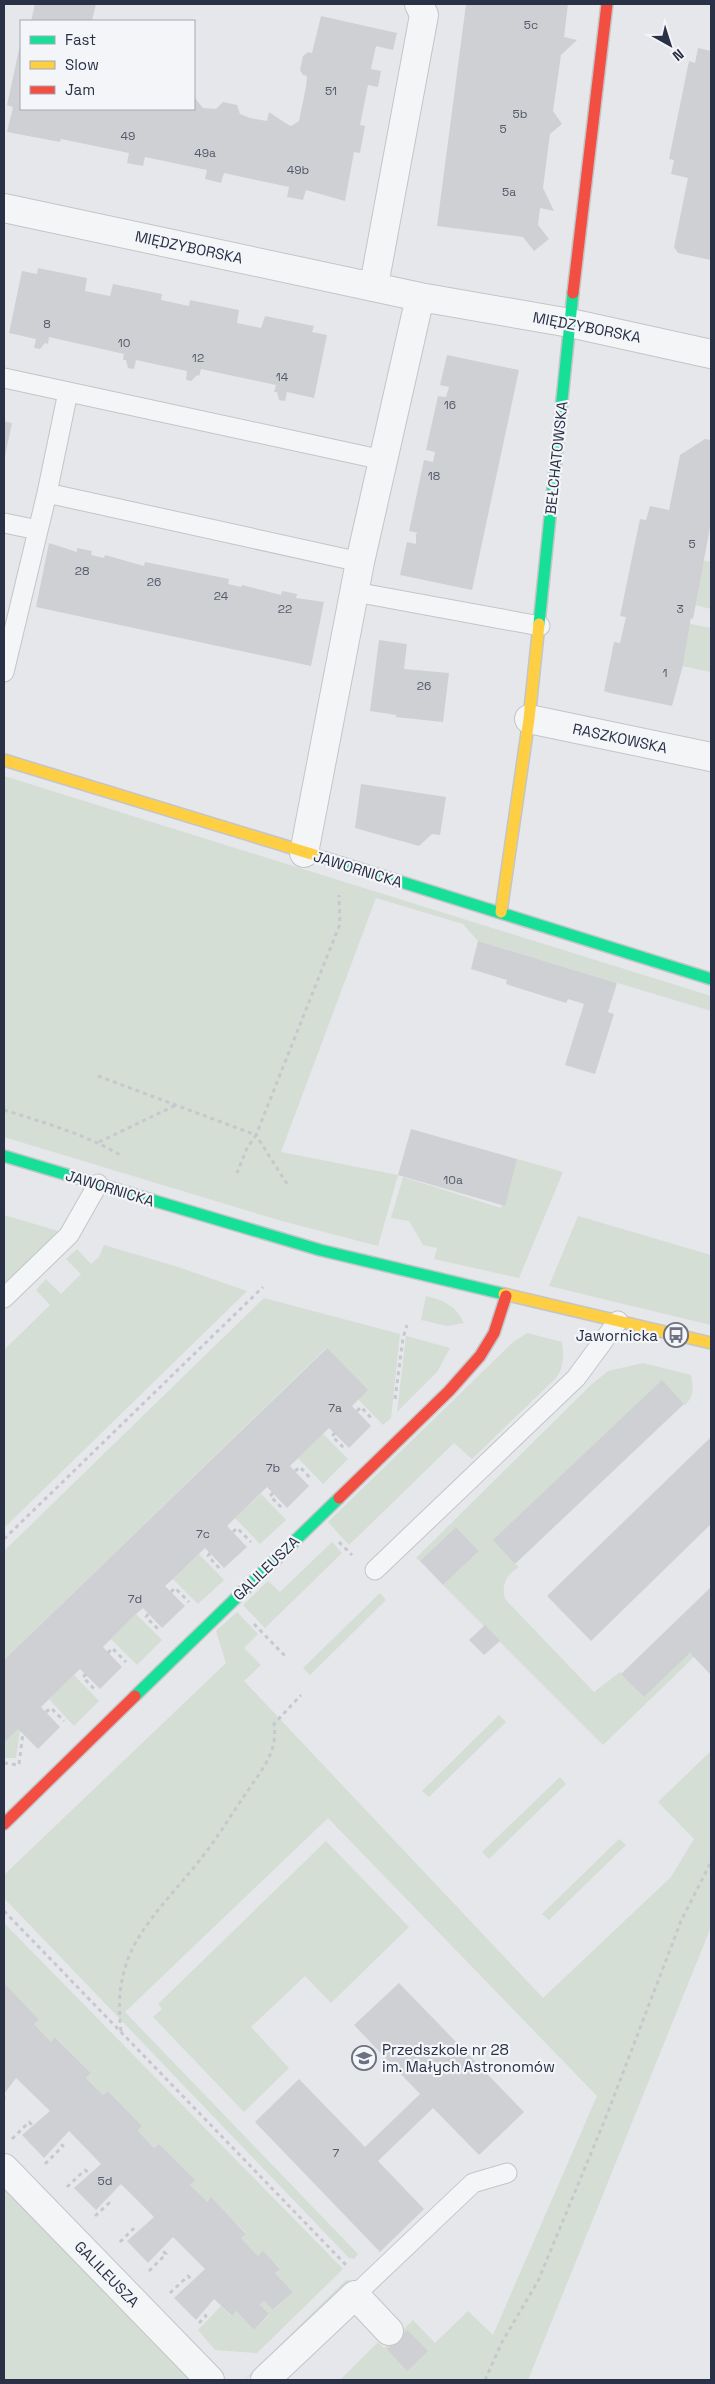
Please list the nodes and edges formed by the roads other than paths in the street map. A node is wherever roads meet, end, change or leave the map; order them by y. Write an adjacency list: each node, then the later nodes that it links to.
1 (419, 4): 4 (street)
2 (608, 4): 6 (street, BEŁCHATOWSKA)
3 (4, 208): 4 (street, MIĘDZYBORSKA)
4 (374, 285): 5 (street, MIĘDZYBORSKA)
5 (420, 297): 6 (street, MIĘDZYBORSKA); 10 (street)
6 (570, 323): 7 (street, MIĘDZYBORSKA); 16 (street, BEŁCHATOWSKA)
7 (711, 354)
8 (4, 378): 9 (lane)
9 (68, 392): 10 (lane); 11 (lane)
10 (383, 460): 14 (street)
11 (47, 493): 13 (lane); 14 (lane)
12 (4, 523): 13 (lane)
13 (38, 530): 17 (lane)
14 (360, 562): 15 (street)
15 (355, 592): 16 (lane); 21 (street)
16 (540, 626): 18 (street, BEŁCHATOWSKA)
17 (4, 672)
18 (529, 719): 19 (street, RASZKOWSKA); 22 (street, BEŁCHATOWSKA)
19 (711, 757)
20 (4, 760): 21 (street, JAWORNICKA)
21 (304, 853): 22 (street, JAWORNICKA)
22 (501, 912): 23 (street, JAWORNICKA)
23 (711, 979)
24 (4, 1156): 25 (street, JAWORNICKA)
25 (98, 1184): 26 (street, JAWORNICKA); 27 (lane)
26 (506, 1296): 28 (street, JAWORNICKA); 31 (street, GALILEUSZA)
27 (4, 1298)
28 (618, 1320): 29 (street, JAWORNICKA); 30 (lane)
29 (711, 1343)
30 (375, 1570)
31 (4, 1824)
32 (5, 2156): 36 (street, GALILEUSZA)
33 (506, 2173): 34 (lane)
34 (353, 2282): 35 (street); 37 (street)
35 (389, 2331)
36 (210, 2380)
37 (264, 2380)

